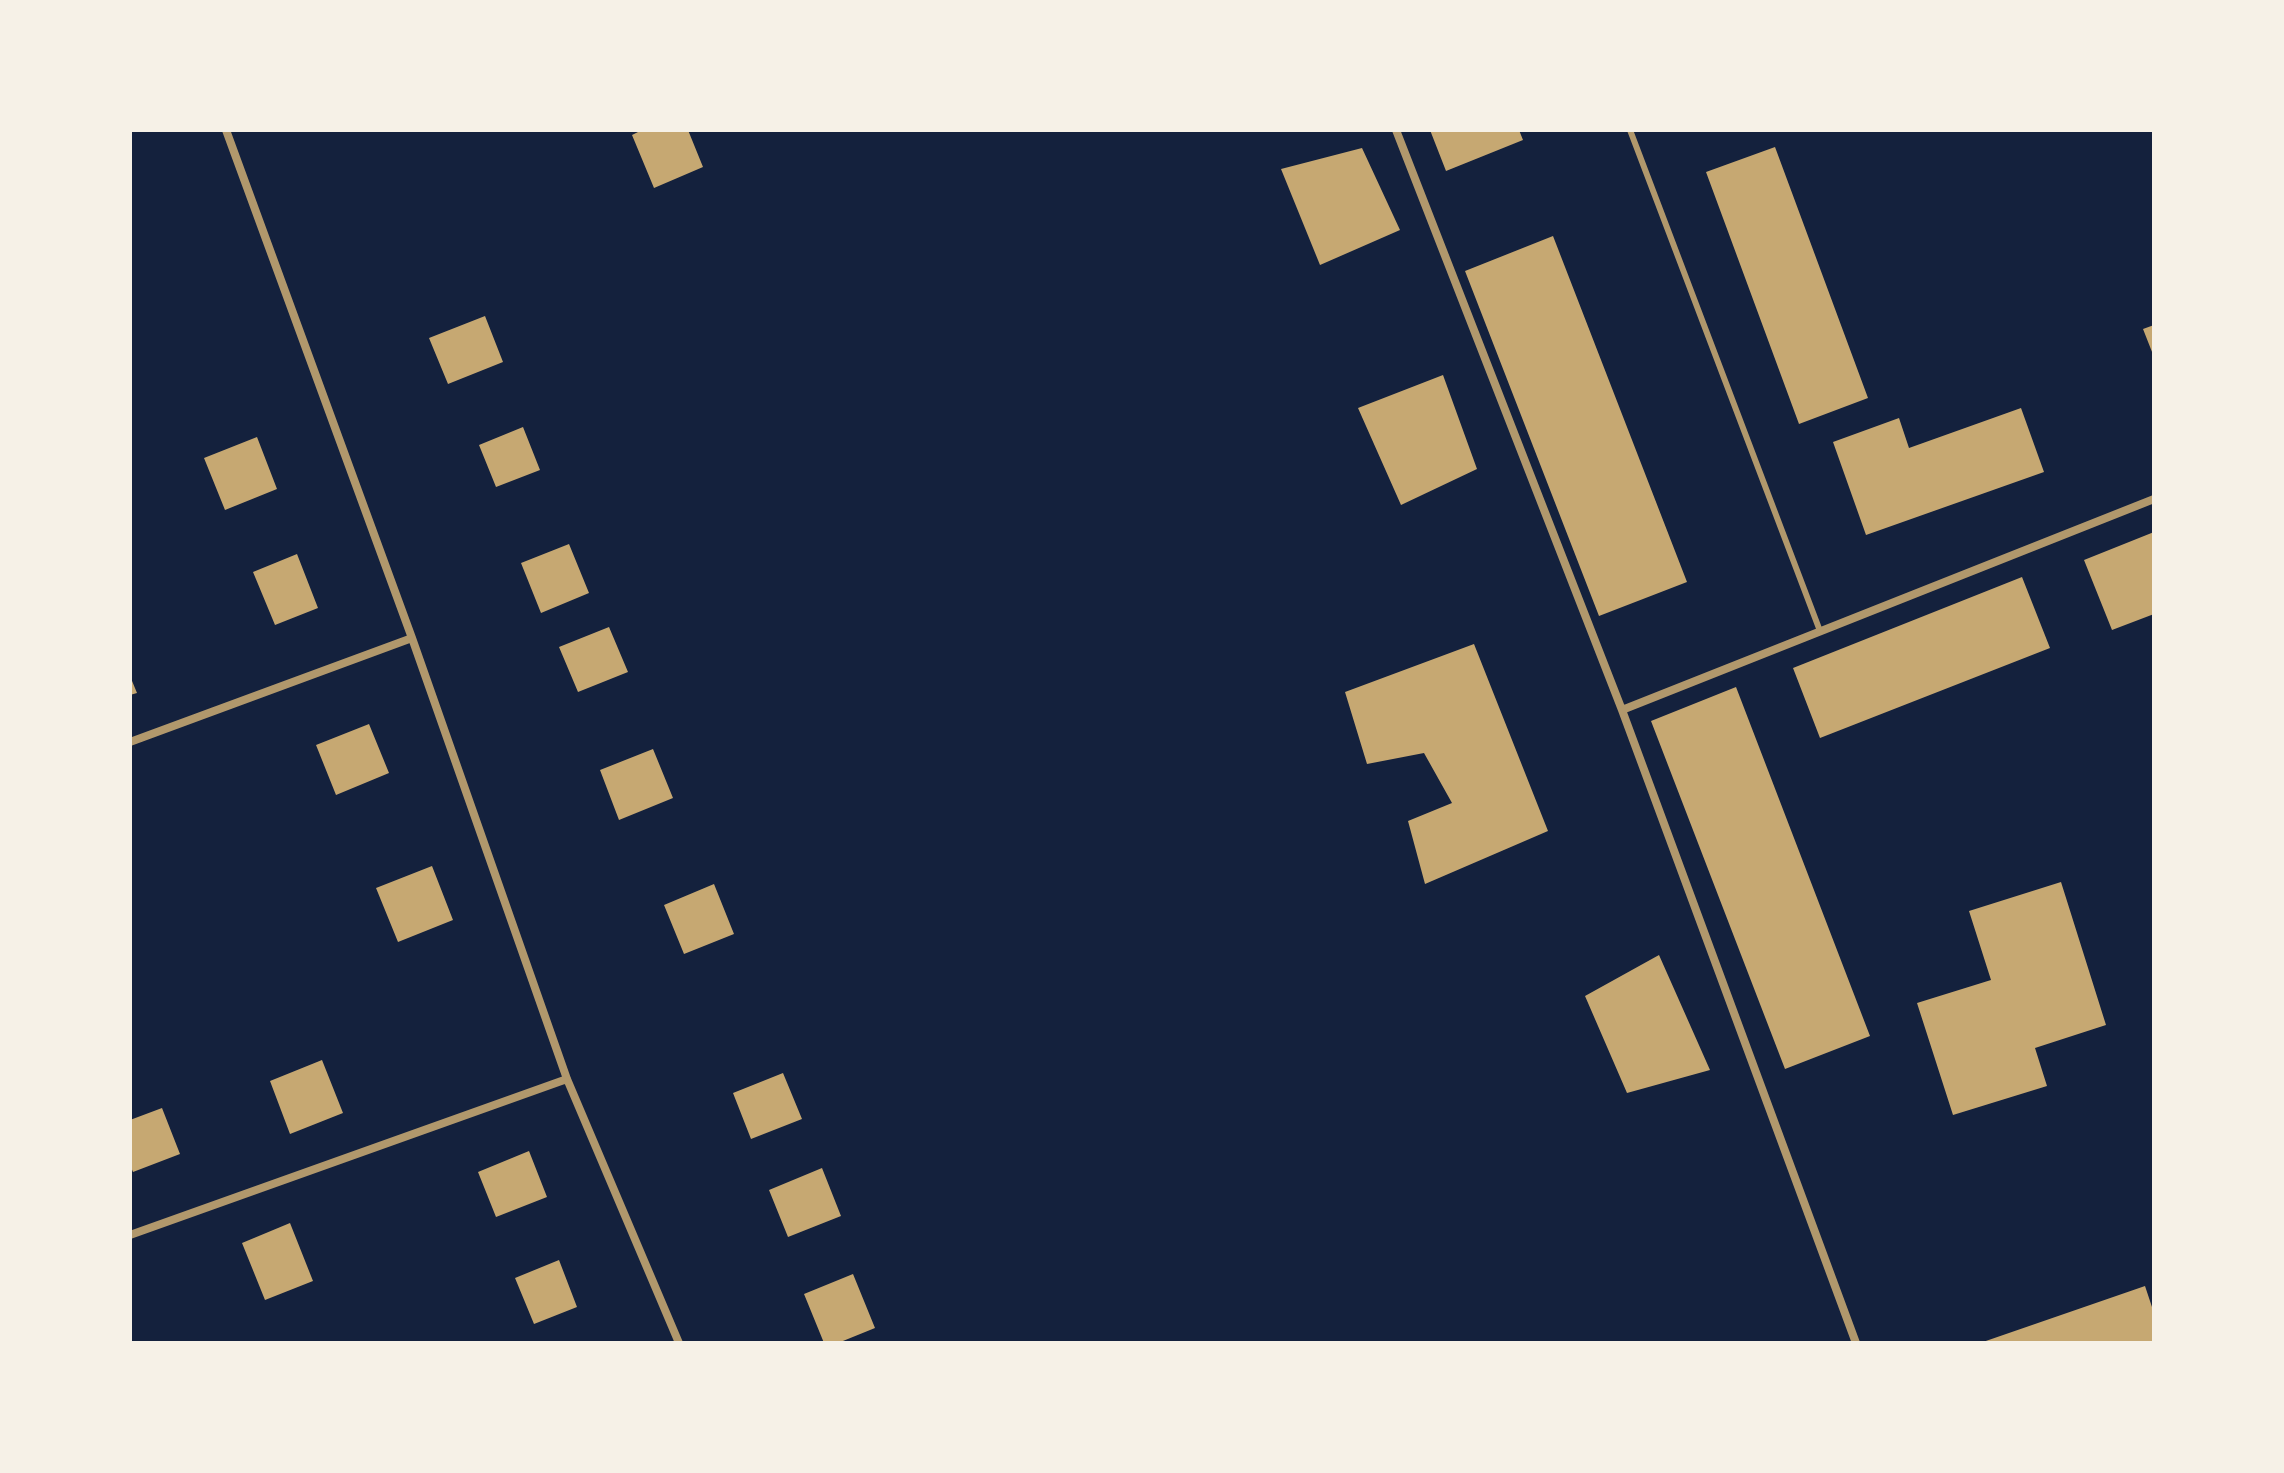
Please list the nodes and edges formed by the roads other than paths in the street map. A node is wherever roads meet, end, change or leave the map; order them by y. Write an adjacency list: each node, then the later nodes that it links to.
1 (226, 130): 6 (street)
2 (1396, 130): 7 (street)
3 (1630, 130): 5 (lane)
4 (2154, 499): 5 (street)
5 (1820, 631): 7 (street)
6 (412, 638): 8 (street); 9 (street)
7 (1622, 710): 12 (street)
8 (130, 742)
9 (567, 1079): 10 (street); 11 (street)
10 (130, 1235)
11 (679, 1343)
12 (1856, 1343)

